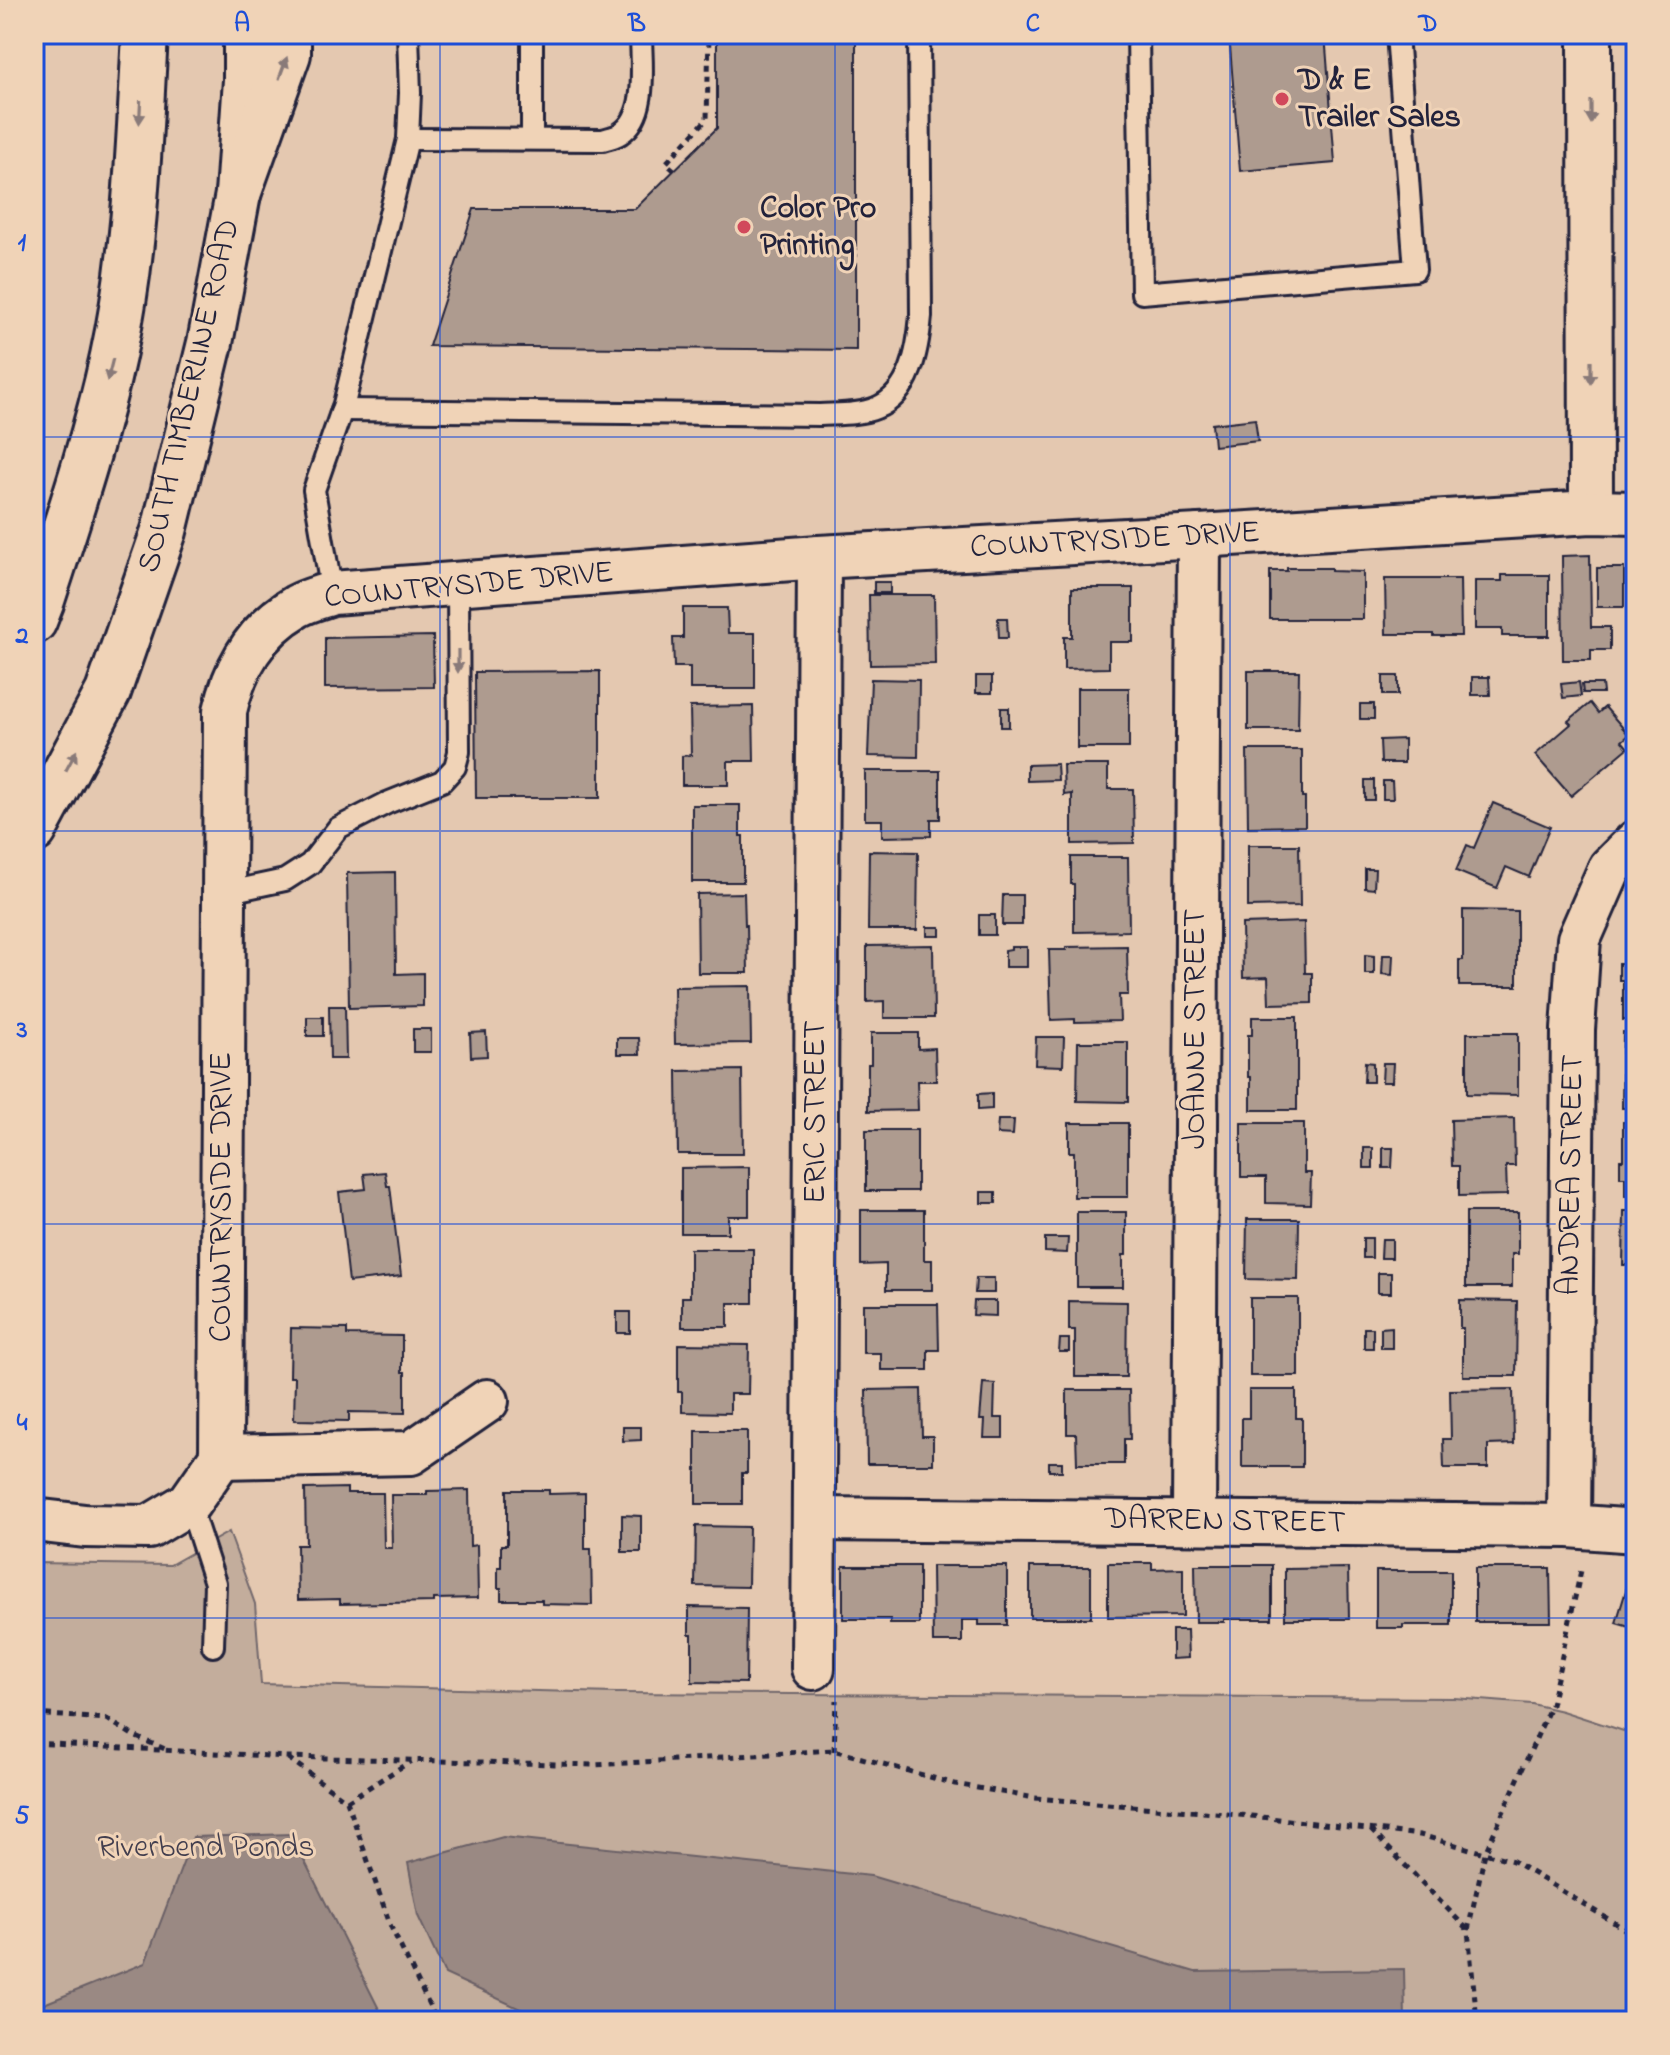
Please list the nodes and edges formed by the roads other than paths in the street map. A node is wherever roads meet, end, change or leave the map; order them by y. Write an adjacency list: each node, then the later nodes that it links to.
1 (145, 34): 21 (main road, one-way to 21)
2 (246, 34): 13 (main road, SOUTH TIMBERLINE ROAD)
3 (288, 34): 13 (main road, one-way to 3)
4 (408, 34): 11 (lane)
5 (532, 34): 12 (lane)
6 (641, 34): 12 (lane)
7 (919, 34): 14 (lane)
8 (1138, 34): 9 (lane)
9 (1397, 34)
10 (1590, 34): 15 (street, one-way to 15)
11 (408, 139): 12 (lane); 14 (lane)
12 (532, 139)
13 (238, 194): 22 (main road, SOUTH TIMBERLINE ROAD, one-way to 13)
14 (342, 410): 20 (lane)
15 (1591, 512): 16 (street, COUNTRYSIDE DRIVE); 17 (street, COUNTRYSIDE DRIVE)
16 (1636, 513)
17 (1199, 536): 18 (street, COUNTRYSIDE DRIVE); 30 (street, JOANNE STREET)
18 (819, 557): 19 (street, COUNTRYSIDE DRIVE); 28 (street, ERIC STREET)
19 (458, 583): 20 (street, COUNTRYSIDE DRIVE); 24 (lane, one-way to 24)
20 (332, 593): 24 (street, COUNTRYSIDE DRIVE)
21 (34, 621)
22 (34, 830)
23 (1636, 842): 31 (street, ANDREA STREET)
24 (224, 893): 26 (street, COUNTRYSIDE DRIVE)
25 (487, 1401): 26 (street)
26 (221, 1457): 27 (street)
27 (189, 1503): 29 (street); 33 (lane)
28 (814, 1519): 30 (street, DARREN STREET); 34 (street, ERIC STREET)
29 (34, 1520)
30 (1194, 1521): 31 (street, DARREN STREET)
31 (1580, 1527): 32 (street, DARREN STREET)
32 (1636, 1531)
33 (213, 1646)
34 (813, 1668)

